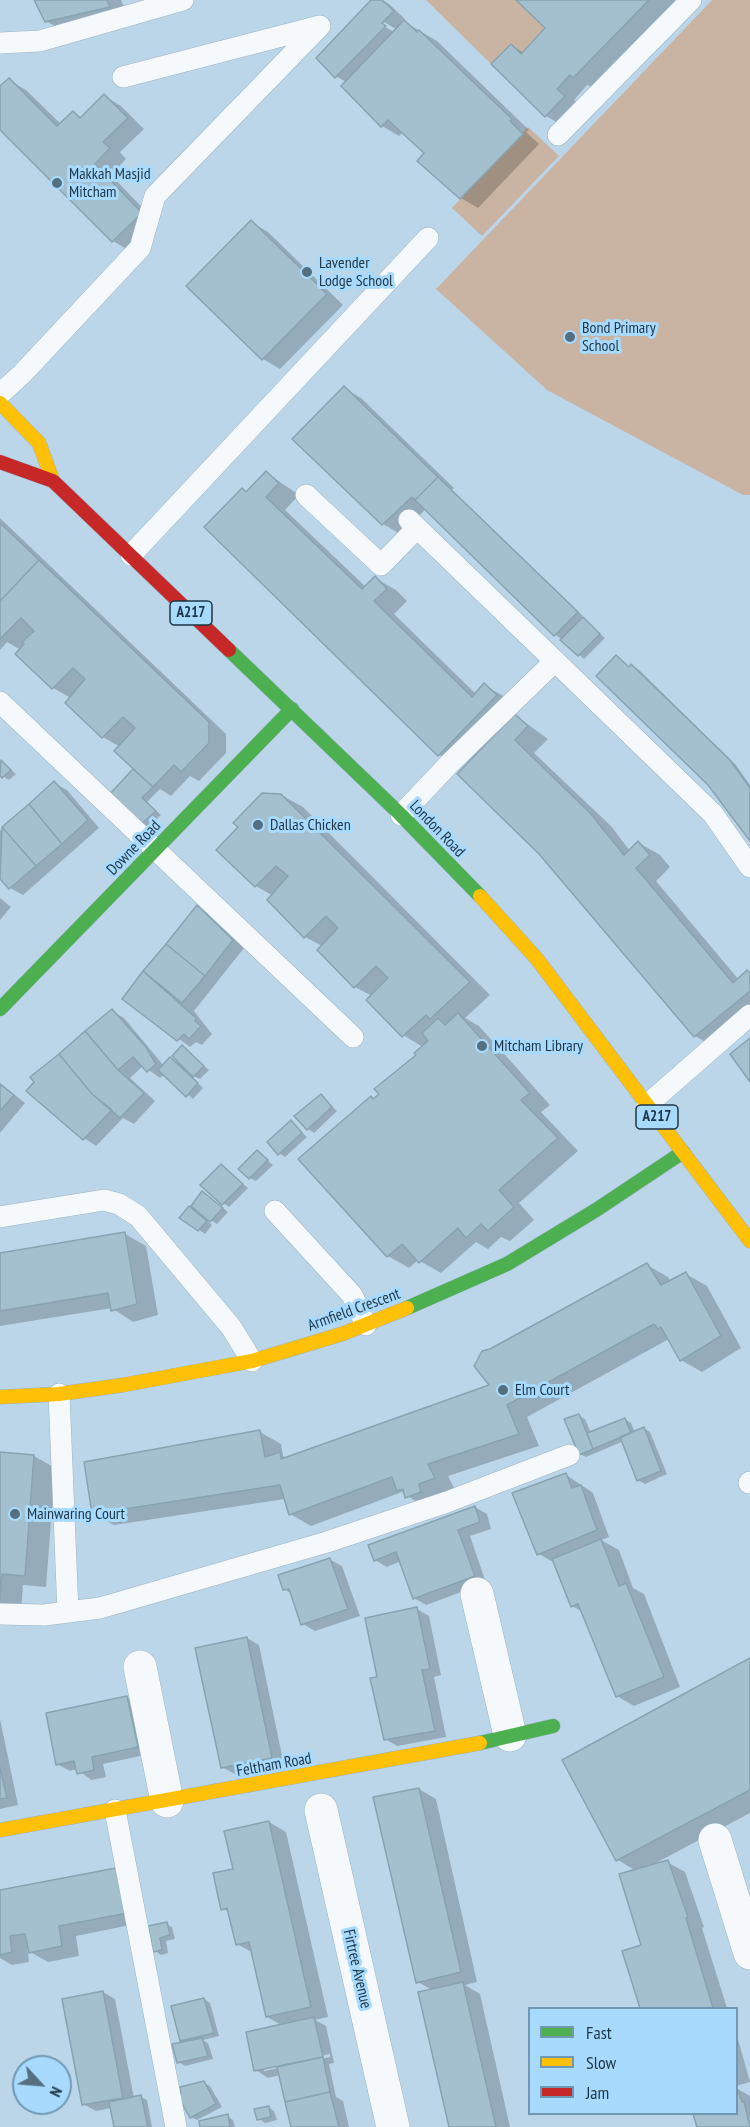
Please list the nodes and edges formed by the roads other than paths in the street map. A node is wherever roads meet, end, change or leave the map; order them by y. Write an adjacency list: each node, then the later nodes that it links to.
1 (183, 0): 3 (lane)
2 (691, 0): 5 (lane)
3 (0, 43)
4 (123, 77): 7 (lane)
5 (558, 135)
6 (428, 238): 12 (lane)
7 (0, 394)
8 (0, 403): 10 (street, A217)
9 (0, 462): 10 (street, A217)
10 (53, 481): 12 (street, London Road / A217)
11 (306, 495): 13 (lane)
12 (131, 555): 15 (street, London Road / A217)
13 (555, 661): 16 (lane); 18 (lane)
14 (0, 702): 17 (lane)
15 (292, 709): 16 (street, London Road / A217); 17 (street, Downe Road)
16 (401, 815): 22 (street, London Road / A217)
17 (155, 850): 19 (street, Downe Road); 21 (lane)
18 (750, 867)
19 (0, 1009)
20 (750, 1015): 22 (lane)
21 (353, 1038)
22 (647, 1105): 23 (street, London Road / A217)
23 (683, 1152): 26 (street, London Road / A217); 27 (street, Armfield Crescent)
24 (275, 1211): 27 (lane)
25 (0, 1216): 28 (lane)
26 (750, 1241)
27 (366, 1325): 28 (street, Armfield Crescent)
28 (252, 1361): 29 (street, Armfield Crescent)
29 (59, 1394): 30 (street, Armfield Crescent); 33 (lane)
30 (0, 1397)
31 (569, 1455): 33 (lane)
32 (477, 1594): 37 (street)
33 (68, 1612): 34 (lane)
34 (0, 1614)
35 (140, 1667): 38 (street)
36 (553, 1726): 37 (street, Feltham Road)
37 (510, 1735): 38 (street, Feltham Road)
38 (167, 1801): 39 (street, Feltham Road)
39 (115, 1810): 41 (street, Feltham Road); 44 (lane)
40 (321, 1810): 45 (street, Firtree Avenue)
41 (0, 1830)
42 (715, 1840): 43 (street)
43 (750, 1953)
44 (176, 2127)
45 (393, 2127)

